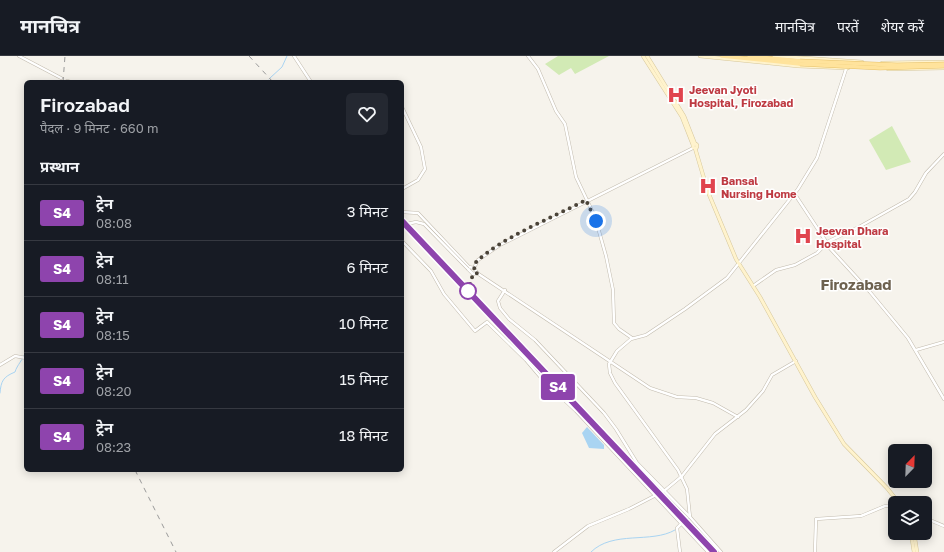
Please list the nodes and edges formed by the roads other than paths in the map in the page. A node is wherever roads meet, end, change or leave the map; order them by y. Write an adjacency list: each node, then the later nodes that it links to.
1 (19, 56): 15 (street)
2 (294, 56): 16 (street)
3 (528, 56): 23 (street)
4 (643, 56): 17 (main road)
5 (647, 56): 17 (main road)
6 (700, 56): 14 (main road)
7 (722, 56): 12 (main road)
8 (749, 56): 12 (main road)
9 (774, 56): 11 (main road)
10 (849, 56): 11 (street)
11 (848, 61): 13 (main road); 14 (street)
12 (800, 62): 13 (main road, bridge)
13 (944, 65): 14 (main road)
14 (846, 68): 22 (street)
15 (61, 78)
16 (310, 80)
17 (662, 83): 19 (main road)
18 (404, 111): 21 (street)
19 (694, 146): 23 (street); 28 (main road)
20 (944, 154): 27 (street)
21 (404, 188)
22 (794, 193): 27 (street); 28 (street)
23 (586, 200): 29 (street); 33 (street)
24 (404, 212): 29 (street)
25 (404, 224): 30 (street, bridge)
26 (404, 243): 44 (street)
27 (827, 244): 31 (street); 35 (street)
28 (738, 264): 31 (main road); 33 (street)
29 (474, 268): 30 (street)
30 (478, 273): 32 (street)
31 (753, 286): 38 (main road)
32 (505, 290): 37 (street); 43 (street)
33 (632, 338): 37 (street)
34 (944, 342): 35 (street)
35 (916, 350): 40 (street)
36 (24, 357): 39 (street)
37 (610, 361): 41 (street); 42 (street)
38 (796, 361): 41 (street); 45 (main road)
39 (0, 365)
40 (944, 399)
41 (738, 417): 42 (street)
42 (682, 476): 43 (street); 47 (street)
43 (664, 490): 44 (street); 47 (street)
44 (655, 496): 49 (street); 52 (street)
45 (893, 496)
46 (888, 506): 56 (street)
47 (690, 517): 55 (street)
48 (932, 521): 50 (street)
49 (681, 524): 53 (street); 54 (street)
50 (944, 526)
51 (913, 540): 57 (main road)
52 (554, 552)
53 (680, 552)
54 (708, 552)
55 (722, 552)
56 (815, 552)
57 (916, 552)

